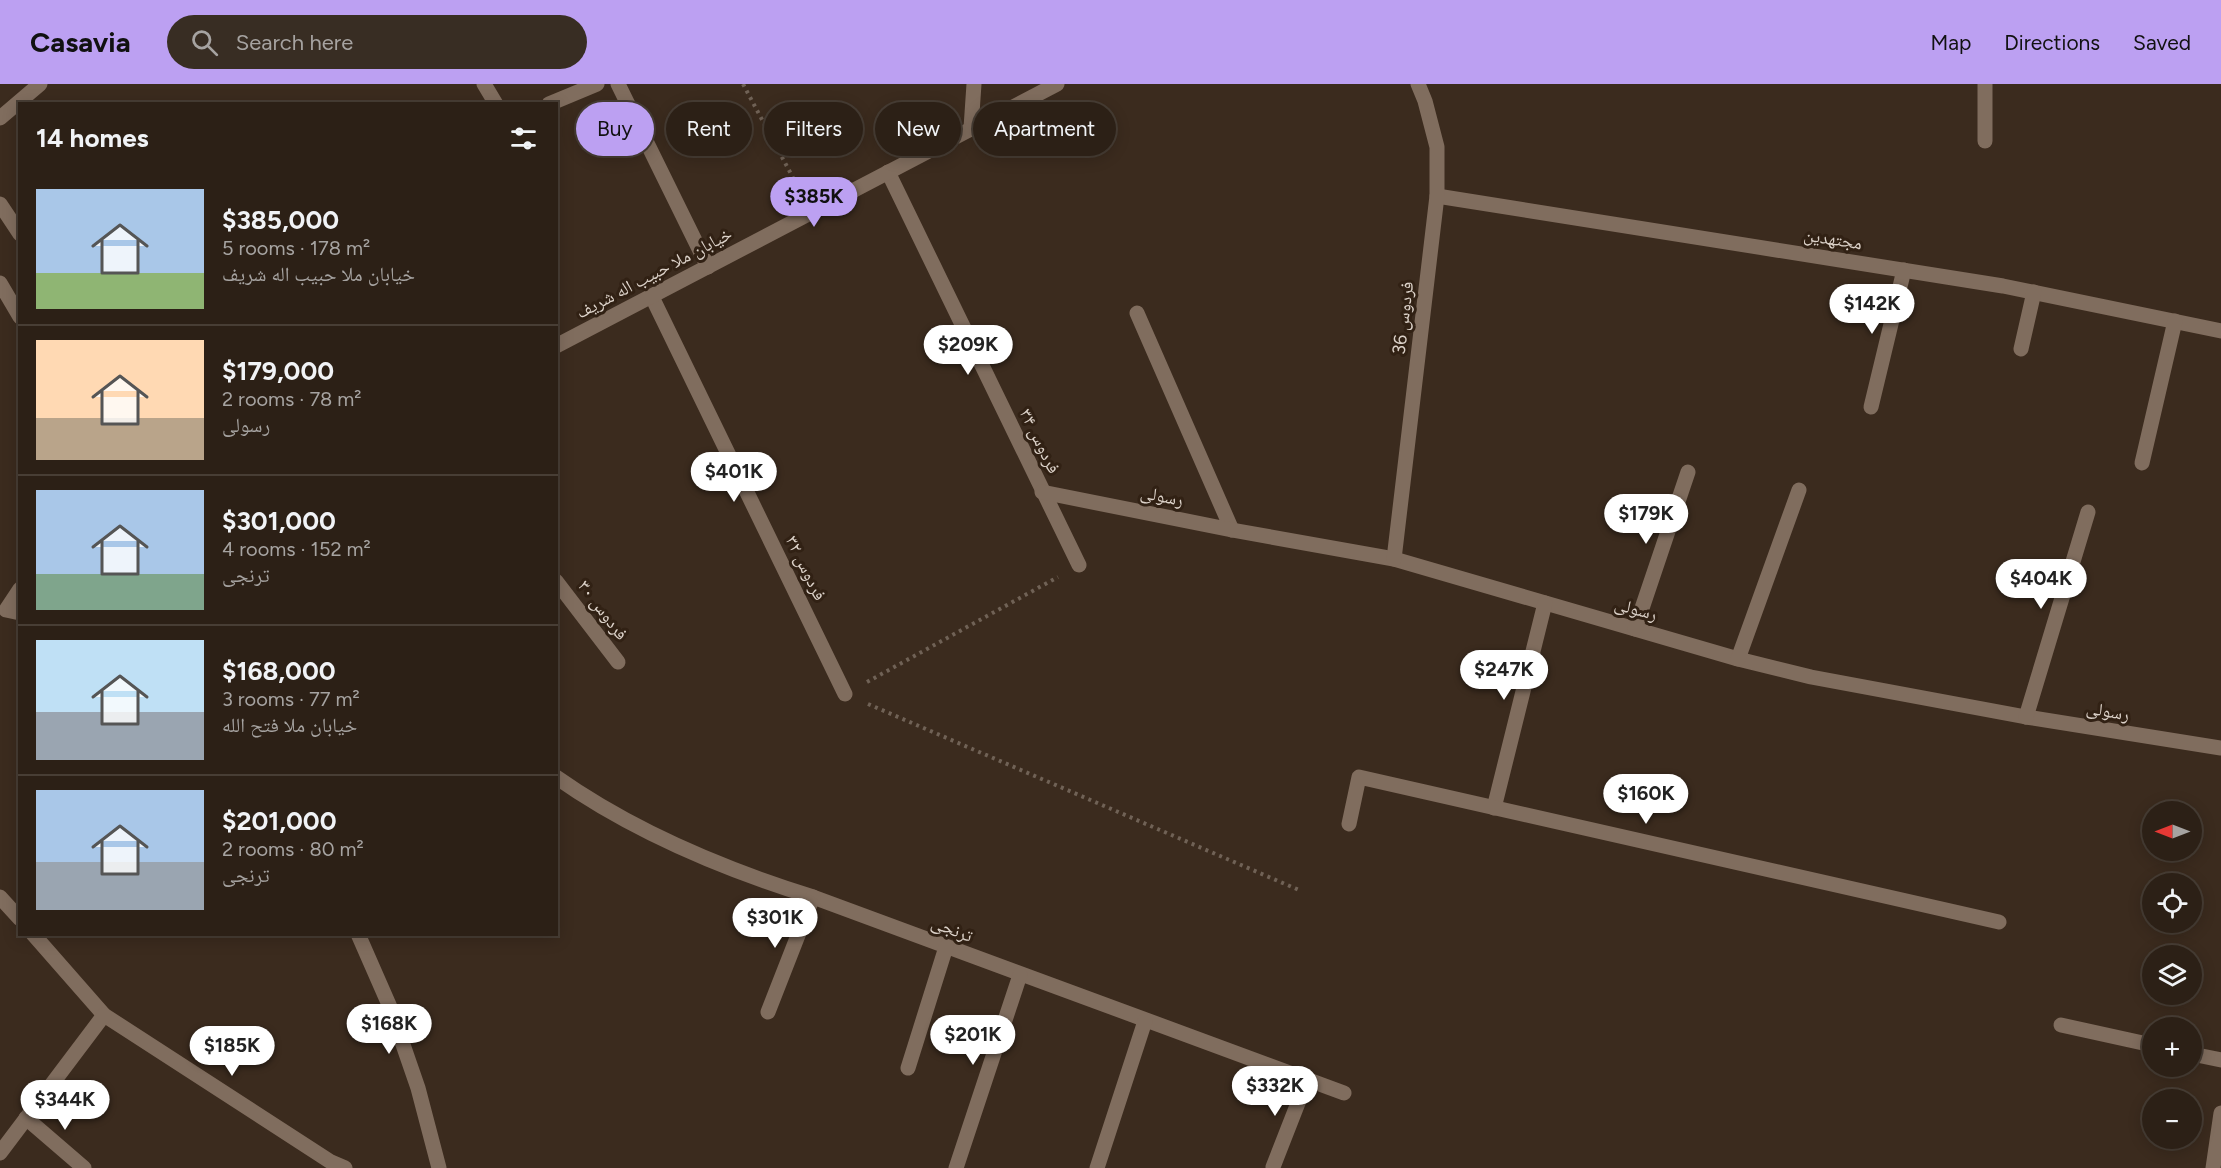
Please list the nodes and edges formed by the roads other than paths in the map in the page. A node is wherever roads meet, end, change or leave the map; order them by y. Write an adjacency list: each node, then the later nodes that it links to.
1 (40, 84): 9 (street)
2 (484, 84): 10 (street)
3 (597, 84): 11 (street)
4 (618, 84): 20 (street)
5 (974, 84): 14 (street)
6 (1058, 84): 14 (street, خیابان ملا حبیب اله شریف)
7 (1418, 84): 17 (street, فردوس 36)
8 (1985, 84): 15 (street)
9 (19, 102)
10 (495, 102)
11 (554, 102)
12 (18, 103): 13 (street)
13 (0, 118)
14 (971, 128): 16 (street, خیابان ملا حبیب اله شریف)
15 (1985, 141)
16 (888, 172): 20 (street, خیابان ملا حبیب اله شریف); 35 (street, فردوس ۳۴)
17 (1437, 196): 21 (street, مجتهدین); 38 (street, فردوس 36)
18 (0, 204): 19 (street)
19 (18, 231)
20 (708, 267): 24 (street, خیابان ملا حبیب اله شریف)
21 (1905, 270): 23 (street, مجتهدین); 31 (street)
22 (0, 283): 25 (street)
23 (2034, 292): 27 (street, مجتهدین); 30 (street)
24 (652, 297): 29 (street, خیابان ملا حبیب اله شریف); 47 (street, فردوس ۳۲)
25 (18, 314)
26 (1137, 314): 37 (street)
27 (2175, 321): 28 (street, مجتهدین); 32 (street)
28 (2221, 331)
29 (558, 345)
30 (2021, 349)
31 (1871, 407)
32 (2142, 463)
33 (1688, 472): 44 (street)
34 (1799, 490): 45 (street)
35 (1042, 492): 37 (street, رسولی); 39 (street, فردوس ۳۴)
36 (2088, 512): 48 (street)
37 (1232, 530): 38 (street, رسولی)
38 (1394, 559): 42 (street, رسولی)
39 (1079, 565)
40 (558, 584): 46 (street, فردوس ۳۰)
41 (18, 594): 43 (street)
42 (1545, 603): 44 (street, رسولی); 51 (street)
43 (11, 610)
44 (1635, 629): 45 (street, رسولی)
45 (1738, 659): 48 (street, رسولی)
46 (618, 662)
47 (845, 694)
48 (2026, 717): 49 (street, رسولی)
49 (2221, 748)
50 (558, 778): 54 (street, ترنجی)
51 (1494, 808): 52 (street); 56 (street)
52 (1349, 824)
53 (0, 897): 55 (street)
54 (813, 897): 59 (street, ترنجی); 61 (street)
55 (18, 917)
56 (1999, 922)
57 (35, 936): 62 (street)
58 (359, 936): 77 (street)
59 (946, 947): 60 (street, ترنجی); 68 (street)
60 (1020, 975): 63 (street, ترنجی); 78 (street)
61 (768, 1012)
62 (104, 1015): 72 (street); 74 (street)
63 (1145, 1021): 69 (street, ترنجی); 79 (street)
64 (2061, 1025): 65 (street)
65 (2142, 1043)
66 (2202, 1056): 67 (street)
67 (2221, 1060)
68 (908, 1068)
69 (1307, 1080): 70 (street, ترنجی); 75 (street)
70 (1344, 1093)
71 (2221, 1113): 80 (street)
72 (26, 1118): 73 (street); 76 (street)
73 (0, 1153)
74 (334, 1166)
75 (1273, 1167)
76 (84, 1168)
77 (439, 1168)
78 (956, 1168)
79 (1097, 1168)
80 (2212, 1168)

